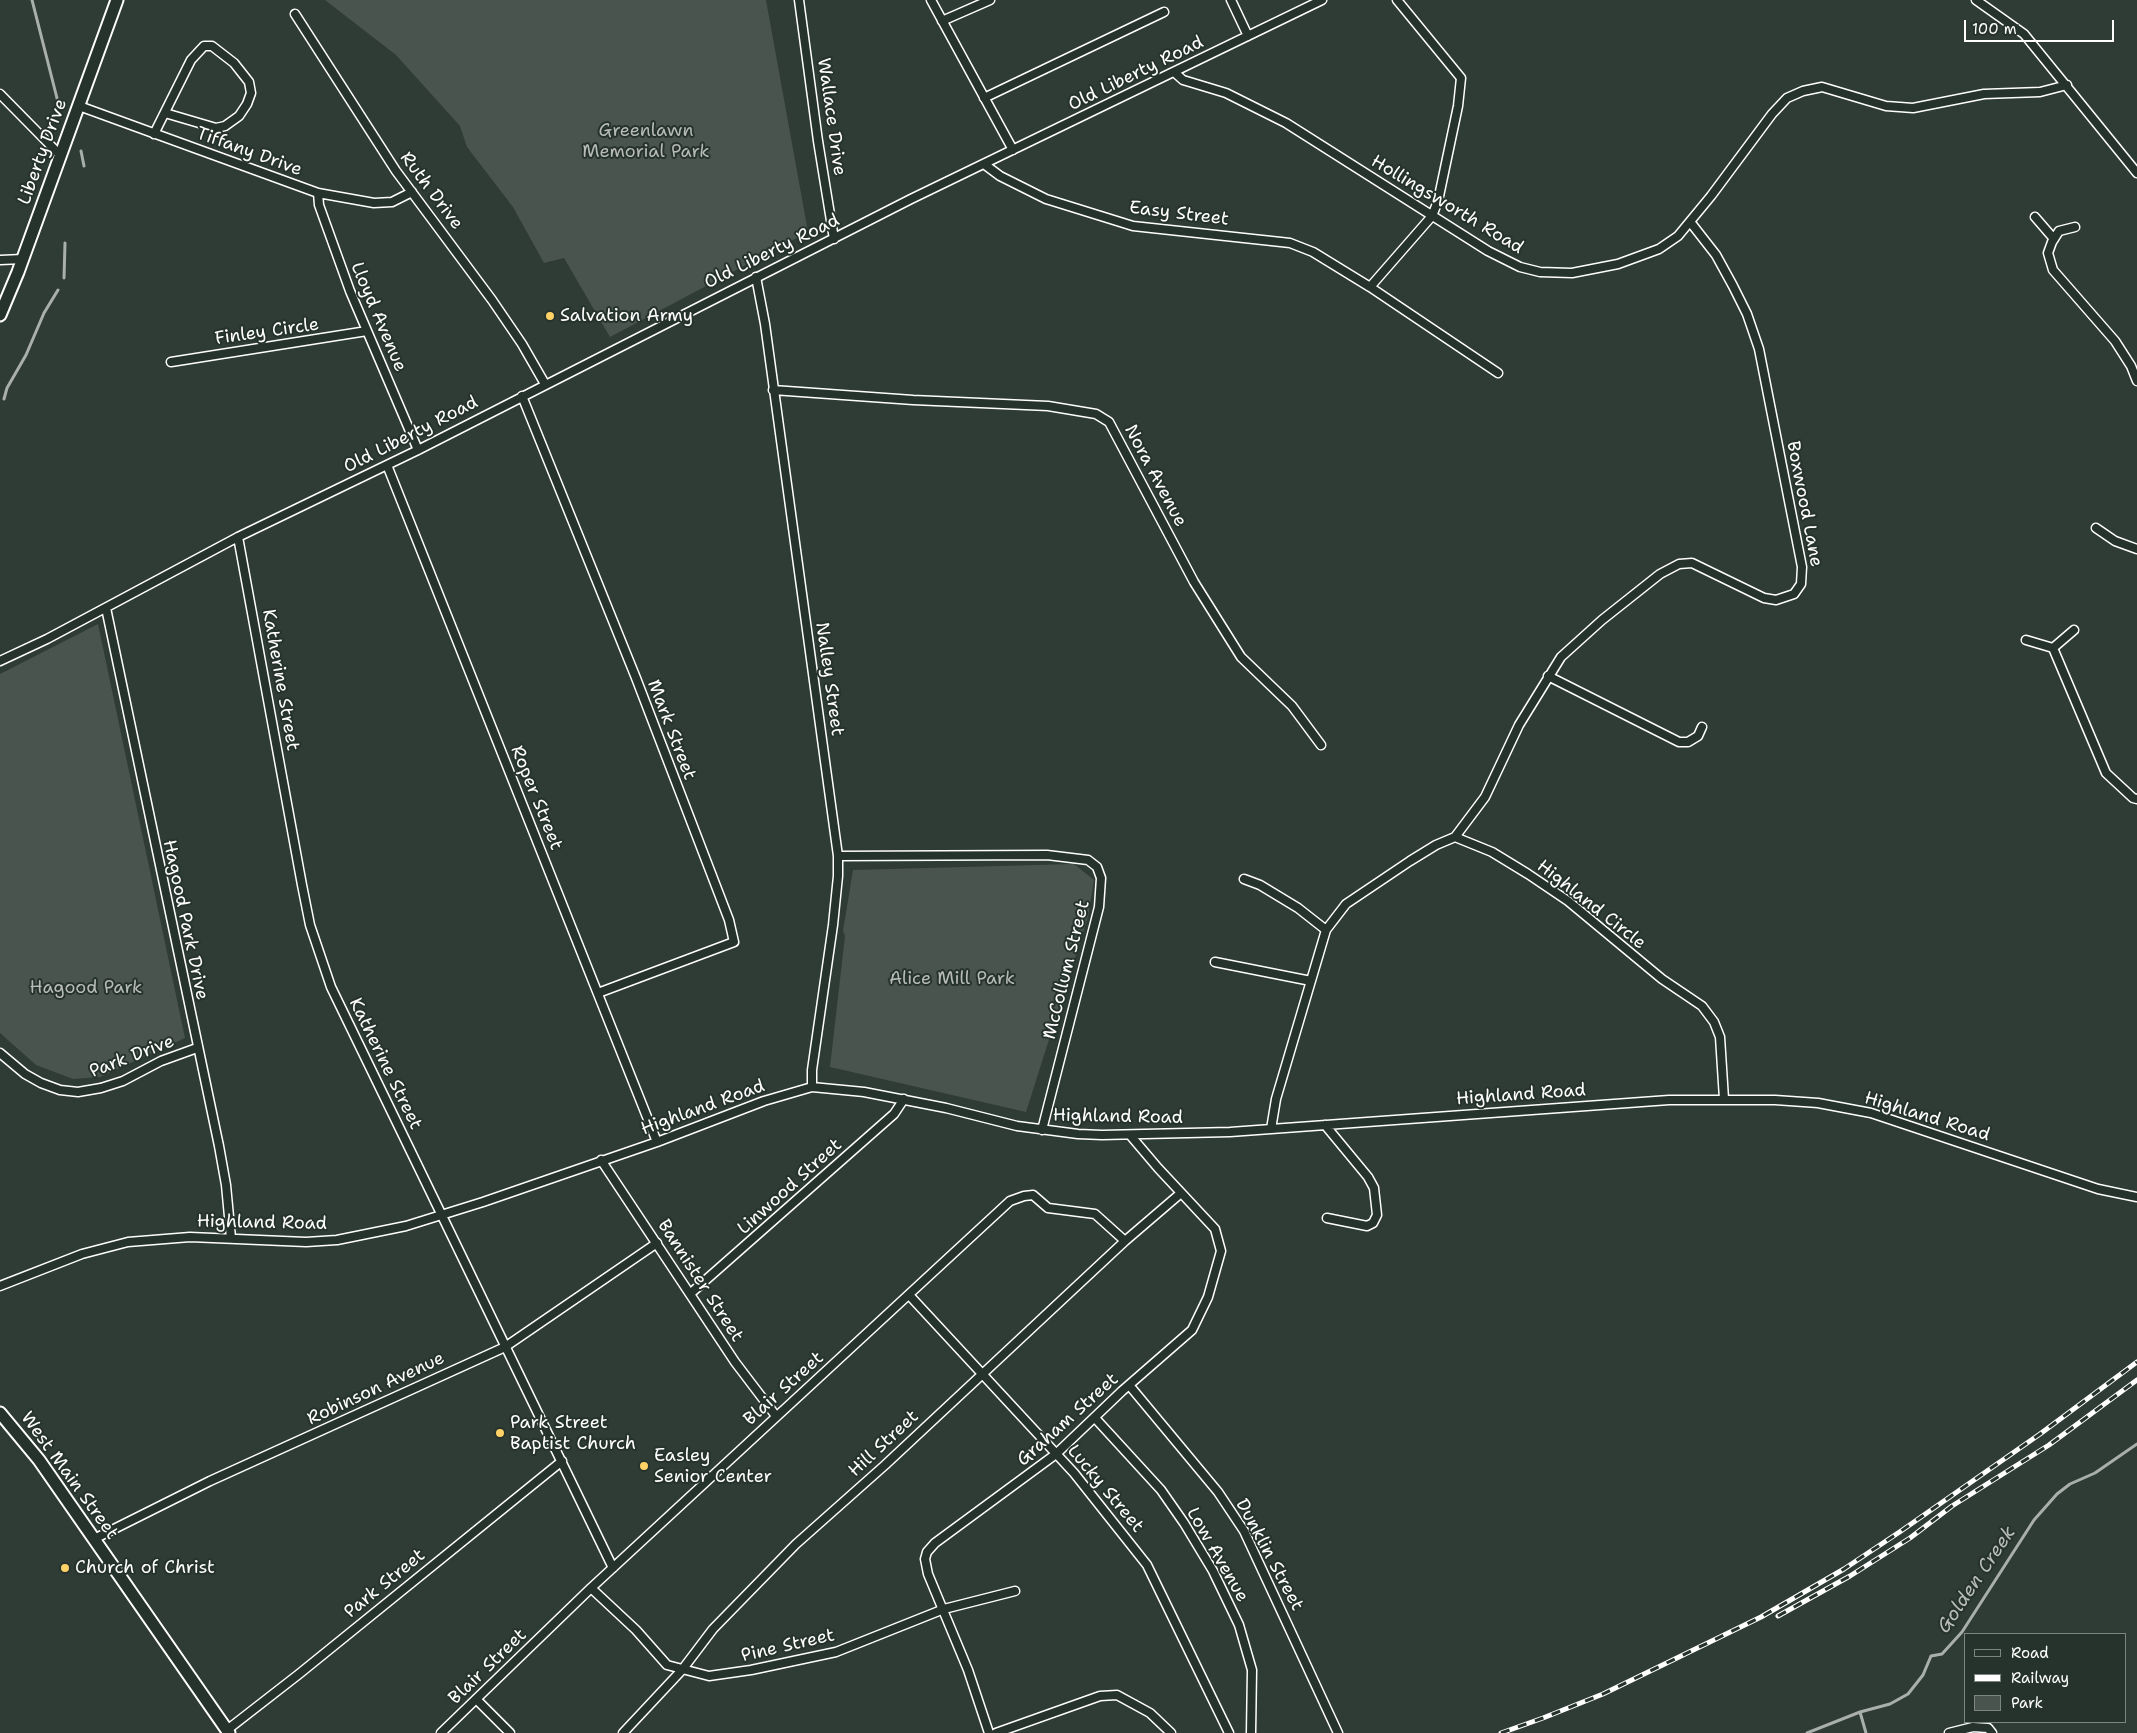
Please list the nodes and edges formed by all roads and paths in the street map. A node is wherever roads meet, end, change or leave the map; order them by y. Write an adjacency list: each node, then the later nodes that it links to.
1 (117, 0): 17 (main road, Liberty Drive)
2 (799, 0): 30 (street, Wallace Drive)
3 (931, 0): 11 (street)
4 (990, 0): 11 (street)
5 (1231, 0): 12 (street)
6 (1322, 0): 12 (street, Old Liberty Road)
7 (1397, 0): 26 (street)
8 (1976, 0): 14 (street)
9 (1164, 12): 16 (street)
10 (295, 14): 24 (street, Ruth Drive)
11 (942, 21): 16 (street)
12 (1248, 36): 13 (street, Old Liberty Road)
13 (1174, 72): 20 (street, Old Liberty Road); 26 (street, Hollingsworth Road)
14 (2068, 85): 23 (street); 28 (street, Hollingsworth Road)
15 (0, 94): 21 (street)
16 (984, 98): 20 (street)
17 (78, 106): 19 (street, Tiffany Drive); 21 (main road, Liberty Drive)
18 (165, 113): 18 (street); 19 (street)
19 (154, 134): 25 (street, Tiffany Drive)
20 (1013, 150): 22 (street, Old Liberty Road)
21 (61, 156): 32 (main road, Liberty Drive)
22 (984, 164): 30 (street, Old Liberty Road); 35 (street, Easy Street)
23 (2137, 173)
24 (412, 192): 25 (street, Tiffany Drive); 41 (street, Ruth Drive)
25 (318, 193): 37 (street, Lloyd Avenue)
26 (1432, 216): 28 (street, Hollingsworth Road); 35 (street)
27 (2035, 217): 31 (street)
28 (1691, 223): 54 (street, Boxwood Lane)
29 (2075, 227): 31 (street)
30 (834, 239): 34 (street, Old Liberty Road)
31 (2054, 239): 40 (street)
32 (23, 259): 33 (street); 36 (main road, Liberty Drive)
33 (0, 260)
34 (756, 277): 41 (street, Old Liberty Road); 42 (street, Nalley Street)
35 (1370, 287): 39 (street, Easy Street)
36 (0, 315)
37 (367, 331): 38 (street, Finley Circle); 44 (street, Lloyd Avenue)
38 (171, 362)
39 (1498, 373)
40 (2137, 381)
41 (545, 384): 43 (street, Old Liberty Road)
42 (773, 390): 56 (street, Nora Avenue); 59 (street, Nalley Street)
43 (522, 396): 44 (street, Old Liberty Road); 64 (street, Mark Street)
44 (418, 450): 45 (street, Old Liberty Road)
45 (387, 465): 47 (street, Old Liberty Road); 64 (street, Roper Street)
46 (2096, 528): 48 (street)
47 (238, 536): 49 (street, Old Liberty Road); 78 (street, Katherine Street)
48 (2137, 549)
49 (106, 608): 53 (street, Old Liberty Road); 65 (street, Hagood Park Drive)
50 (2074, 630): 52 (street)
51 (2026, 640): 52 (street)
52 (2054, 648): 57 (street)
53 (0, 662)
54 (1548, 676): 55 (street); 58 (street, Boxwood Lane)
55 (1702, 727)
56 (1321, 745)
57 (2137, 799)
58 (1455, 837): 61 (street); 68 (street, Highland Circle)
59 (838, 856): 67 (street, Nalley Street); 72 (street, McCollum Street)
60 (1244, 878): 61 (street)
61 (1326, 930): 63 (street)
62 (1215, 962): 63 (street)
63 (1311, 981): 71 (street)
64 (598, 993): 74 (street, Roper Street)
65 (197, 1048): 66 (street, Park Drive); 80 (street, Hagood Park Drive)
66 (0, 1053)
67 (812, 1087): 69 (street, Highland Road); 74 (street, Highland Road)
68 (1724, 1099): 70 (street, Highland Road); 77 (street, Highland Road)
69 (904, 1100): 72 (street, Highland Road); 84 (street, Linwood Street)
70 (1324, 1125): 71 (street, Highland Road); 79 (street)
71 (1270, 1129): 73 (street, Highland Road)
72 (1042, 1130): 73 (street, Highland Road)
73 (1130, 1135): 76 (street, Graham Street)
74 (658, 1142): 75 (street, Highland Road)
75 (602, 1160): 78 (street, Highland Road); 82 (street, Bannister Street)
76 (1181, 1193): 81 (street, Hill Street); 88 (street, Graham Street)
77 (2137, 1197)
78 (443, 1215): 80 (street, Highland Road); 86 (street, Katherine Street)
79 (1327, 1218)
80 (231, 1238): 83 (street, Highland Road)
81 (1125, 1241): 85 (street, Blair Street); 87 (street, Hill Street)
82 (657, 1243): 84 (street, Bannister Street); 86 (street, Robinson Avenue)
83 (0, 1286)
84 (691, 1293): 90 (street, Bannister Street)
85 (910, 1296): 87 (street, Lucky Street); 90 (street, Blair Street)
86 (504, 1347): 93 (street, Katherine Street); 94 (street, Robinson Avenue)
87 (983, 1374): 92 (street, Lucky Street); 99 (street, Hill Street)
88 (1129, 1385): 91 (street, Graham Street); 110 (street, Dunklin Street)
89 (0, 1413): 94 (main road, West Main Street)
90 (776, 1416): 95 (street, Blair Street)
91 (1095, 1418): 92 (street, Graham Street); 109 (street, Low Avenue)
92 (1056, 1454): 98 (street, Graham Street); 108 (street, Lucky Street)
93 (562, 1461): 95 (street, Katherine Street); 101 (street, Park Street)
94 (94, 1539): 101 (main road, West Main Street)
95 (613, 1568): 96 (street, Blair Street)
96 (591, 1588): 99 (street, Pine Street); 100 (street, Blair Street)
97 (1015, 1591): 98 (street, Pine Street)
98 (944, 1609): 99 (street, Pine Street); 105 (street, Graham Street)
99 (682, 1670): 104 (street, Hill Street)
100 (476, 1699): 102 (street, Blair Street); 103 (street)
101 (228, 1732)
102 (441, 1733)
103 (510, 1733)
104 (623, 1733)
105 (989, 1733)
106 (996, 1733): 107 (street)
107 (1172, 1733)
108 (1229, 1733)
109 (1251, 1733)
110 (1338, 1733)
111 (1949, 1733): 112 (street)
112 (1992, 1733)

